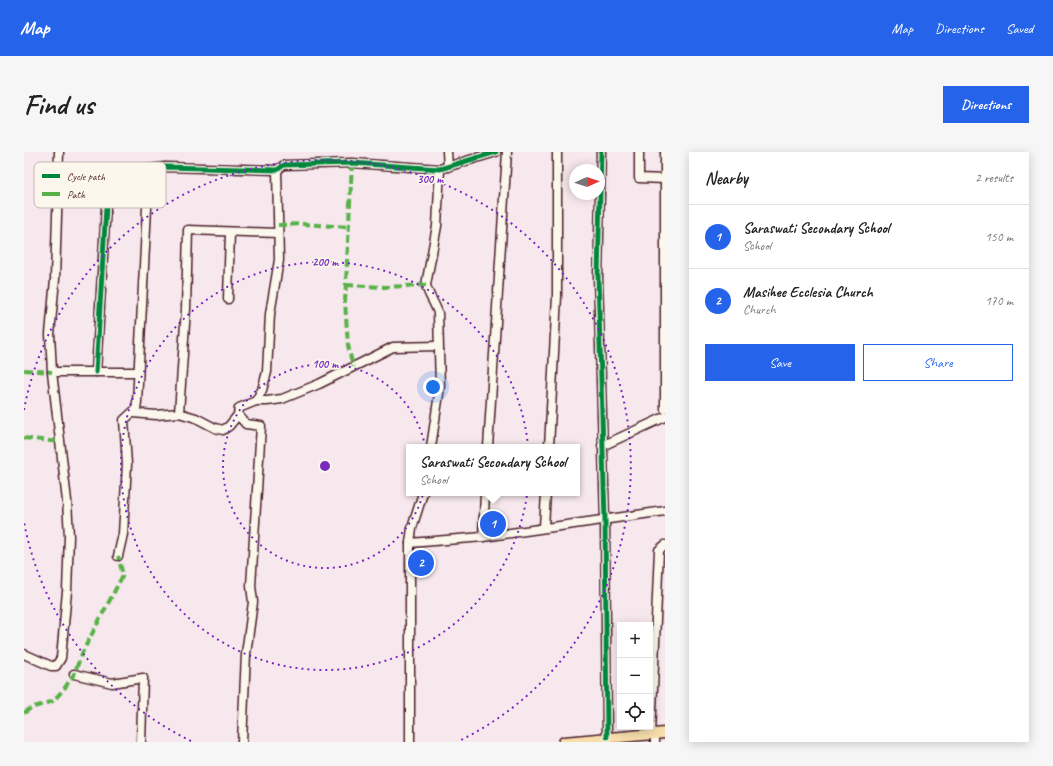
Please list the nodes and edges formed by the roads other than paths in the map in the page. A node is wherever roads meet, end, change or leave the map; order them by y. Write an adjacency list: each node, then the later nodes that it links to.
1 (59, 152): 9 (street)
2 (447, 152): 11 (street)
3 (496, 152): 11 (street)
4 (507, 152): 31 (street)
5 (557, 152): 32 (street)
6 (601, 152): 33 (street)
7 (639, 152): 13 (street)
8 (665, 152): 13 (street)
9 (59, 162)
10 (166, 167): 12 (street)
11 (444, 168): 12 (street); 20 (street)
12 (277, 170): 18 (street)
13 (665, 179): 25 (street)
14 (57, 208): 21 (street)
15 (106, 208): 22 (street)
16 (148, 208): 23 (street)
17 (230, 232): 18 (street); 19 (street); 27 (street)
18 (278, 233): 24 (street)
19 (228, 299)
20 (438, 346): 24 (street); 30 (street)
21 (52, 372): 22 (street); 44 (street)
22 (96, 372): 23 (street)
23 (137, 372): 26 (street)
24 (256, 400): 28 (street)
25 (665, 409)
26 (133, 413): 27 (street); 43 (street)
27 (179, 413): 28 (street)
28 (238, 415): 49 (street)
29 (665, 418): 33 (street)
30 (431, 444)
31 (488, 444)
32 (549, 444)
33 (602, 446): 38 (street)
34 (422, 496): 41 (street)
35 (486, 496): 40 (street)
36 (546, 496): 39 (street)
37 (665, 511): 38 (street)
38 (605, 520): 39 (street); 47 (street)
39 (544, 527): 40 (street)
40 (483, 537): 41 (street)
41 (410, 543): 50 (street)
42 (665, 545): 46 (street)
43 (118, 556)
44 (24, 654)
45 (74, 674): 48 (street)
46 (656, 735): 47 (main road)
47 (602, 739): 51 (main road)
48 (141, 742)
49 (242, 742)
50 (410, 742)
51 (564, 742)

